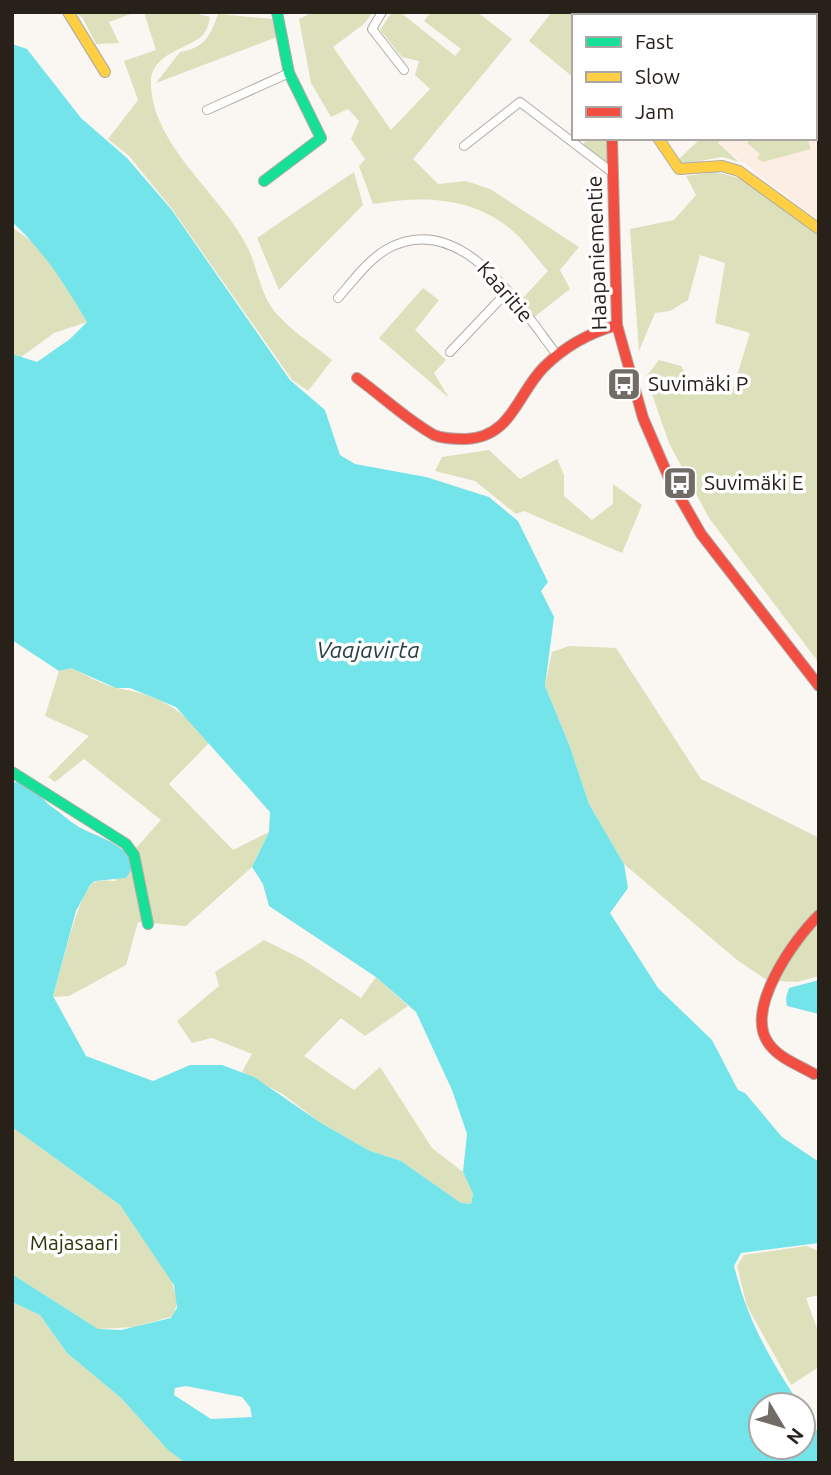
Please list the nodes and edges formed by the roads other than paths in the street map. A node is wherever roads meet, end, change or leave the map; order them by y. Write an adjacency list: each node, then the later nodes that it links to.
1 (68, 12): 5 (street)
2 (277, 12): 6 (street)
3 (382, 12): 4 (street)
4 (404, 70)
5 (106, 72)
6 (289, 73): 7 (street); 12 (street)
7 (207, 110)
8 (612, 140): 11 (street, Haapaniementie)
9 (659, 140): 13 (street)
10 (464, 146): 11 (street)
11 (613, 173): 16 (street, Haapaniementie)
12 (264, 181)
13 (819, 229)
14 (507, 292): 15 (street, Kaaritie); 17 (street); 18 (street, Kaaritie)
15 (338, 298)
16 (617, 325): 18 (street); 20 (street, Haapaniementie)
17 (450, 352)
18 (557, 355): 19 (street)
19 (357, 378)
20 (819, 686)
21 (12, 772): 23 (street)
22 (819, 915): 24 (street)
23 (148, 924)
24 (814, 1074)

